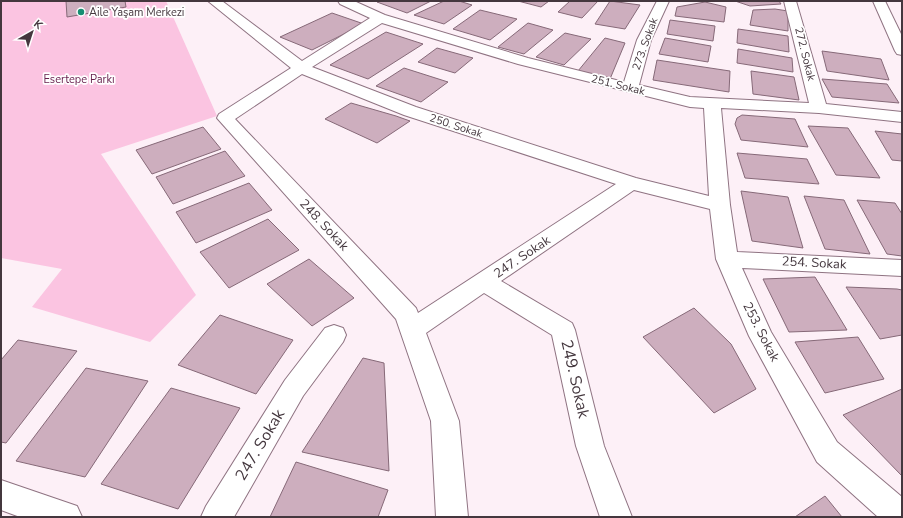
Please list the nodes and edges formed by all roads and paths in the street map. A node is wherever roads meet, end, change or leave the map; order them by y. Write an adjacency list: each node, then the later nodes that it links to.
1 (214, 1): 8 (street, 250. Sokak)
2 (344, 1): 6 (street, 251. Sokak)
3 (662, 1): 9 (street, 273. Sokak)
4 (790, 1): 11 (street, 272. Sokak)
5 (879, 1): 7 (street)
6 (380, 18): 8 (street, 248. Sokak); 9 (street, 251. Sokak)
7 (902, 51)
8 (301, 68): 13 (street, 250. Sokak); 18 (street, 248. Sokak)
9 (630, 88): 10 (street, 251. Sokak)
10 (712, 104): 11 (street, 251. Sokak); 14 (street, 253. Sokak)
11 (818, 108): 12 (street, 251. Sokak)
12 (902, 117)
13 (631, 183): 14 (street, 250. Sokak); 17 (street, 247. Sokak)
14 (720, 205): 15 (street, 253. Sokak)
15 (727, 259): 16 (street, 254. Sokak); 25 (street, 253. Sokak)
16 (902, 268)
17 (484, 282): 18 (street, 247. Sokak); 24 (street, 249. Sokak)
18 (412, 330): 23 (street, 248. Sokak)
19 (334, 335): 22 (street, 247. Sokak)
20 (1, 495): 21 (street)
21 (66, 517)
22 (217, 517)
23 (452, 517)
24 (616, 517)
25 (902, 517)

